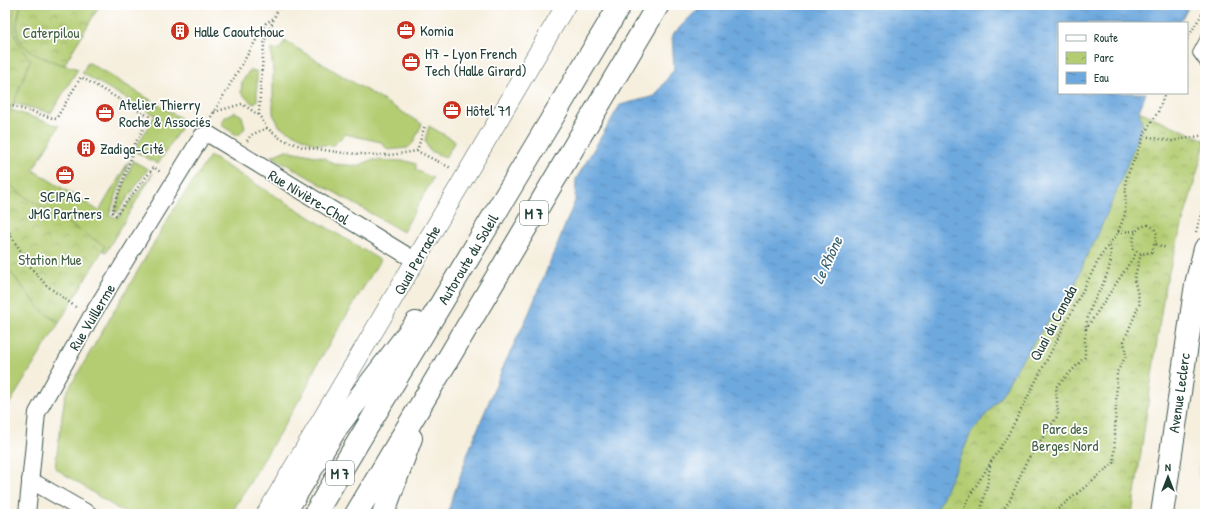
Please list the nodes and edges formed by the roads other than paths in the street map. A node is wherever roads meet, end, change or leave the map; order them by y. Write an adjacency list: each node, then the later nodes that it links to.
1 (566, 5): 9 (street, Quai Perrache)
2 (620, 5): 7 (main road, Autoroute du Soleil / M 7)
3 (658, 5): 10 (main road, M 7)
4 (1205, 38): 5 (lane)
5 (1205, 64)
6 (202, 136): 9 (street, Rue Nivière-Chol); 11 (street, Rue Vuillerme)
7 (474, 248): 15 (main road); 16 (main road, Autoroute du Soleil / M 7)
8 (1205, 249): 19 (main road, Avenue Leclerc)
9 (416, 261): 14 (street, Quai Perrache)
10 (427, 393): 17 (main road, M 7); 18 (main road)
11 (30, 480): 12 (street, Rue Vuillerme); 13 (street)
12 (27, 514)
13 (89, 514)
14 (266, 514)
15 (284, 514)
16 (315, 514)
17 (356, 514)
18 (383, 514)
19 (1162, 514)

